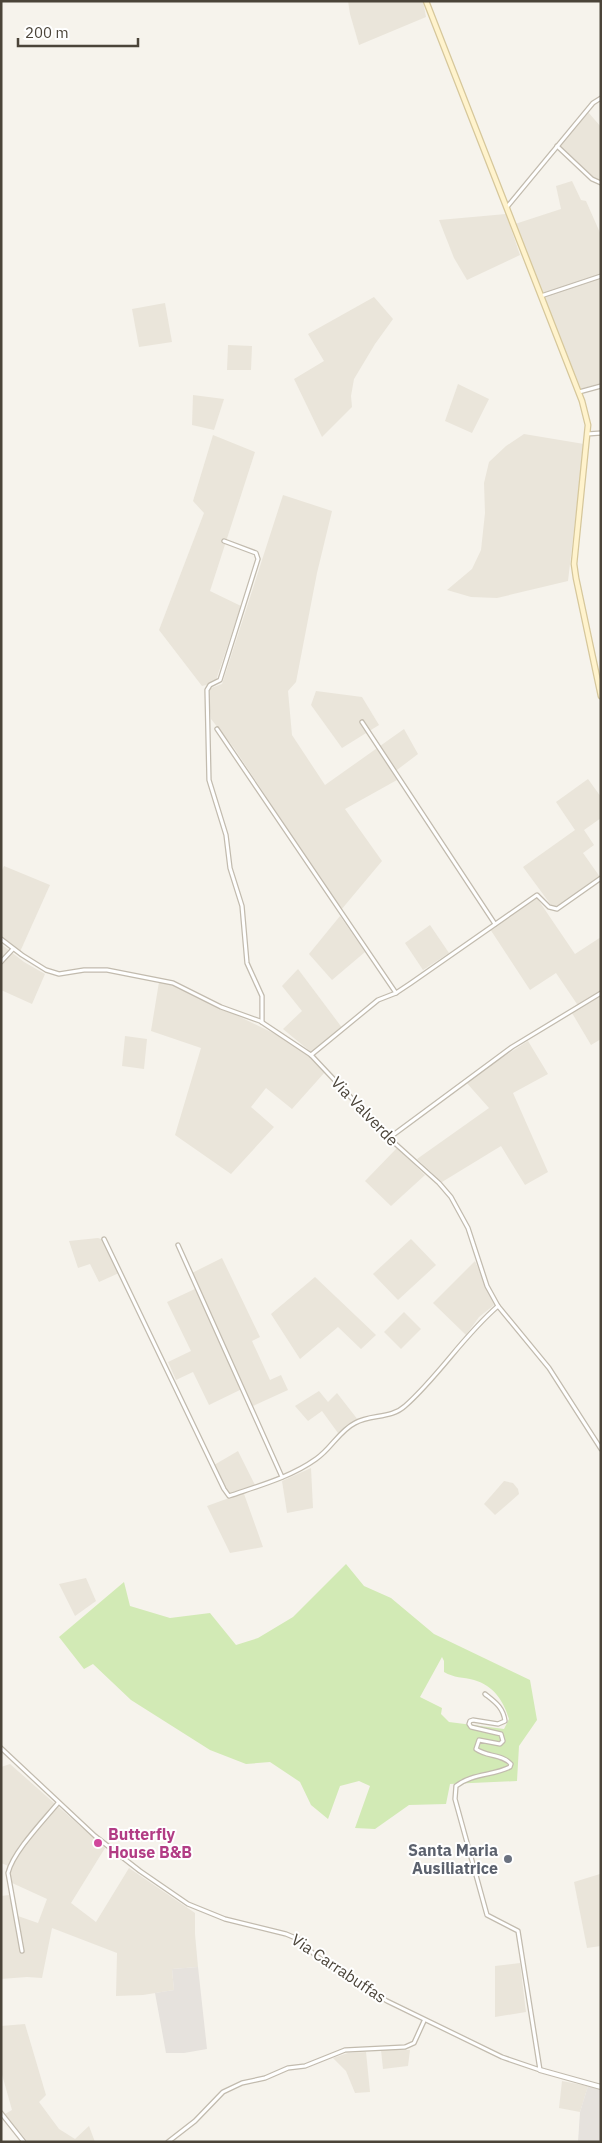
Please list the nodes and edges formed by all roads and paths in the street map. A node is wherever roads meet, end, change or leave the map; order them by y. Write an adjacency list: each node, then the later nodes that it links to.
1 (426, 1): 5 (main road)
2 (601, 98): 3 (street)
3 (557, 146): 4 (street); 5 (street)
4 (601, 183)
5 (506, 207): 7 (main road)
6 (601, 276): 7 (street)
7 (541, 296): 9 (main road)
8 (601, 386): 9 (street)
9 (579, 392): 11 (main road)
10 (601, 433): 11 (street)
11 (587, 434): 13 (main road)
12 (224, 541): 23 (street)
13 (601, 696)
14 (362, 722): 17 (street)
15 (217, 729): 21 (street)
16 (601, 878): 17 (street)
17 (495, 924): 21 (street)
18 (1, 939): 19 (street, Via Valverde)
19 (13, 949): 20 (street); 23 (street, Via Valverde)
20 (1, 962)
21 (396, 993): 24 (street)
22 (601, 993): 25 (street)
23 (262, 1022): 24 (street, Via Valverde)
24 (311, 1055): 25 (street, Via Valverde)
25 (389, 1138): 28 (street, Via Valverde)
26 (104, 1239): 30 (street)
27 (178, 1245): 30 (street)
28 (498, 1306): 29 (street, Via Valverde); 30 (street)
29 (601, 1449)
30 (282, 1476)
31 (485, 1694): 36 (street)
32 (1, 1748): 33 (street, Via Carrabuffas)
33 (58, 1803): 34 (street); 35 (street, Via Carrabuffas)
34 (22, 1951)
35 (424, 2020): 36 (street, Via Carrabuffas); 40 (street)
36 (540, 2070): 37 (street, Via Carrabuffas)
37 (601, 2087)
38 (1, 2113): 39 (street)
39 (24, 2142)
40 (168, 2142)

